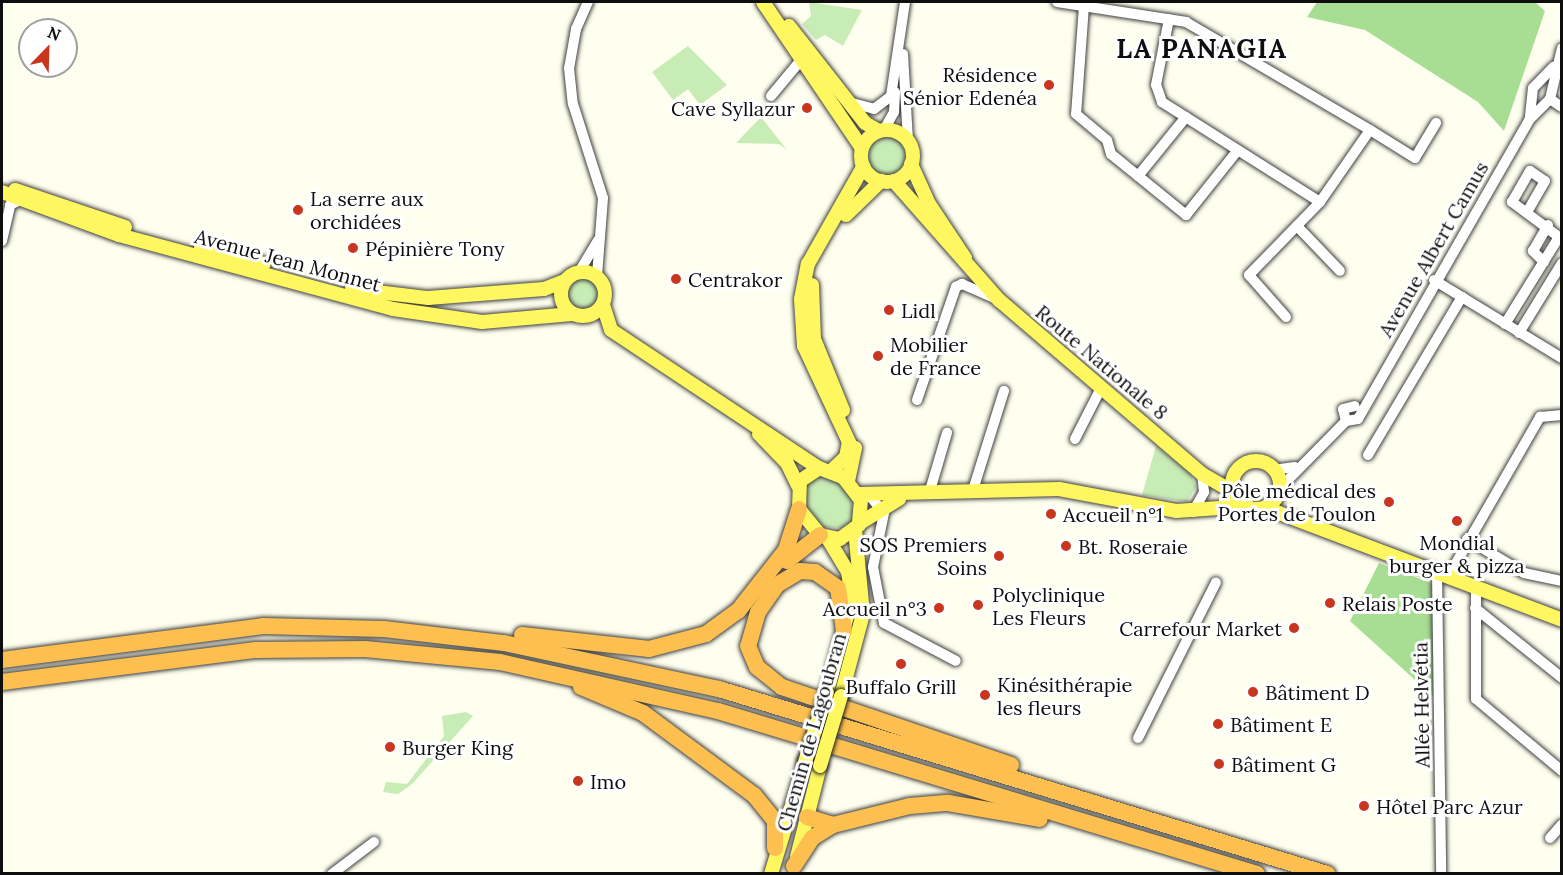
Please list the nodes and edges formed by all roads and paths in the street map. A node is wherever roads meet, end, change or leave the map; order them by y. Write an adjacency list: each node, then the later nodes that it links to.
1 (588, 2): 33 (street)
2 (764, 2): 8 (main road)
3 (907, 2): 10 (street); 20 (street)
4 (1057, 2): 5 (street)
5 (1084, 6): 6 (street); 25 (street)
6 (1169, 19): 16 (street); 19 (street)
7 (1562, 48): 9 (street, Avenue Albert Camus)
8 (806, 53): 12 (street); 14 (main road); 21 (main road)
9 (1555, 64): 11 (street, Avenue Albert Camus); 13 (street, Avenue Albert Camus)
10 (896, 65): 14 (street); 18 (street)
11 (1539, 83): 13 (street); 13 (street, Avenue Albert Camus)
12 (771, 96)
13 (1544, 98): 15 (street); 40 (street, Avenue Albert Camus)
14 (849, 101): 18 (main road)
15 (1562, 107)
16 (1186, 117): 22 (street); 25 (street)
17 (1436, 123): 19 (street)
18 (881, 130): 20 (main road); 21 (main road)
19 (1370, 130): 29 (street)
20 (908, 141): 23 (main road)
21 (862, 148): 24 (main road)
22 (1238, 150): 25 (street); 29 (street)
23 (912, 164): 26 (main road); 39 (main road, Route Nationale 8)
24 (863, 167): 26 (main road); 60 (main road)
25 (1138, 176)
26 (887, 181): 39 (main road, Route Nationale 8); 64 (main road)
27 (2, 189): 28 (main road, Avenue Jean Monnet)
28 (16, 201): 31 (street); 41 (main road, Avenue Jean Monnet); 45 (main road, Avenue Jean Monnet)
29 (1320, 202): 32 (street)
30 (1527, 213): 47 (street)
31 (5, 221): 34 (street)
32 (1297, 226): 36 (street); 46 (street)
33 (600, 237): 37 (street); 38 (street)
34 (2, 240)
35 (1562, 262): 48 (street)
36 (1340, 271)
37 (579, 272): 38 (main road); 41 (main road)
38 (597, 276): 44 (main road)
39 (977, 278): 43 (main road, Route Nationale 8)
40 (1434, 280): 42 (street); 59 (street, Avenue Albert Camus)
41 (565, 281): 45 (main road)
42 (1462, 297): 47 (street); 58 (street)
43 (999, 300): 51 (main road, Route Nationale 8); 53 (street)
44 (603, 305): 45 (main road); 49 (main road)
45 (577, 315): 49 (main road)
46 (1286, 317)
47 (1505, 324): 48 (street)
48 (1519, 333): 50 (street)
49 (623, 339): 55 (main road)
50 (1562, 358)
51 (1101, 388): 57 (street); 62 (main road, Route Nationale 8)
52 (1004, 392): 66 (street)
53 (917, 400)
54 (1562, 415): 80 (street)
55 (742, 418): 60 (main road); 65 (main road)
56 (947, 433): 70 (street)
57 (1075, 439)
58 (1368, 455)
59 (1295, 467): 61 (street); 67 (street)
60 (826, 469): 64 (main road); 65 (main road)
61 (1273, 470): 63 (main road); 67 (main road)
62 (1202, 474): 63 (main road); 68 (main road, Route Nationale 8); 76 (street)
63 (1233, 475): 68 (main road)
64 (848, 481): 69 (main road)
65 (798, 486): 74 (main road)
66 (973, 490): 70 (main road); 76 (main road)
67 (1279, 492): 73 (main road); 78 (main road)
68 (1233, 493): 72 (main road); 75 (main road)
69 (864, 494): 71 (main road); 77 (main road, Chemin de Lagoubran); 77 (street)
70 (929, 494): 71 (main road)
71 (906, 497): 77 (main road)
72 (1248, 506): 73 (main road); 75 (main road)
73 (1266, 507): 78 (main road)
74 (799, 509): 79 (main road, Chemin de Lagoubran); 87 (highway)
75 (1210, 509): 76 (main road)
76 (1193, 512)
77 (867, 518): 79 (main road); 92 (street); 98 (main road, Chemin de Lagoubran, bridge)
78 (1292, 520): 81 (main road)
79 (824, 537): 88 (main road, Chemin de Lagoubran); 89 (highway)
80 (1467, 539): 81 (street); 82 (street)
81 (1443, 575): 84 (main road); 111 (street, Allée Helvétia)
82 (1562, 581)
83 (1216, 582): 95 (street)
84 (1476, 588): 85 (street); 86 (main road)
85 (1475, 608): 93 (street); 96 (street)
86 (1562, 620)
87 (384, 629): 91 (highway); 99 (highway)
88 (844, 632): 89 (highway); 97 (main road, Chemin de Lagoubran, bridge)
89 (747, 634): 99 (highway)
90 (440, 654): 94 (highway); 104 (highway); 105 (highway)
91 (2, 660)
92 (956, 661)
93 (1562, 678)
94 (2, 682)
95 (1138, 738)
96 (1562, 771)
97 (795, 794): 98 (main road); 104 (main road, Chemin de Lagoubran)
98 (807, 817): 101 (highway); 106 (main road, Chemin de Lagoubran)
99 (1151, 820): 110 (highway)
100 (1562, 824): 102 (street)
101 (833, 825): 105 (highway); 106 (highway)
102 (1550, 838)
103 (374, 842): 107 (street)
104 (775, 848): 108 (main road, Chemin de Lagoubran)
105 (1231, 866): 109 (highway)
106 (793, 870)
107 (332, 873)
108 (771, 873)
109 (1257, 873)
110 (1327, 873)
111 (1442, 873)

